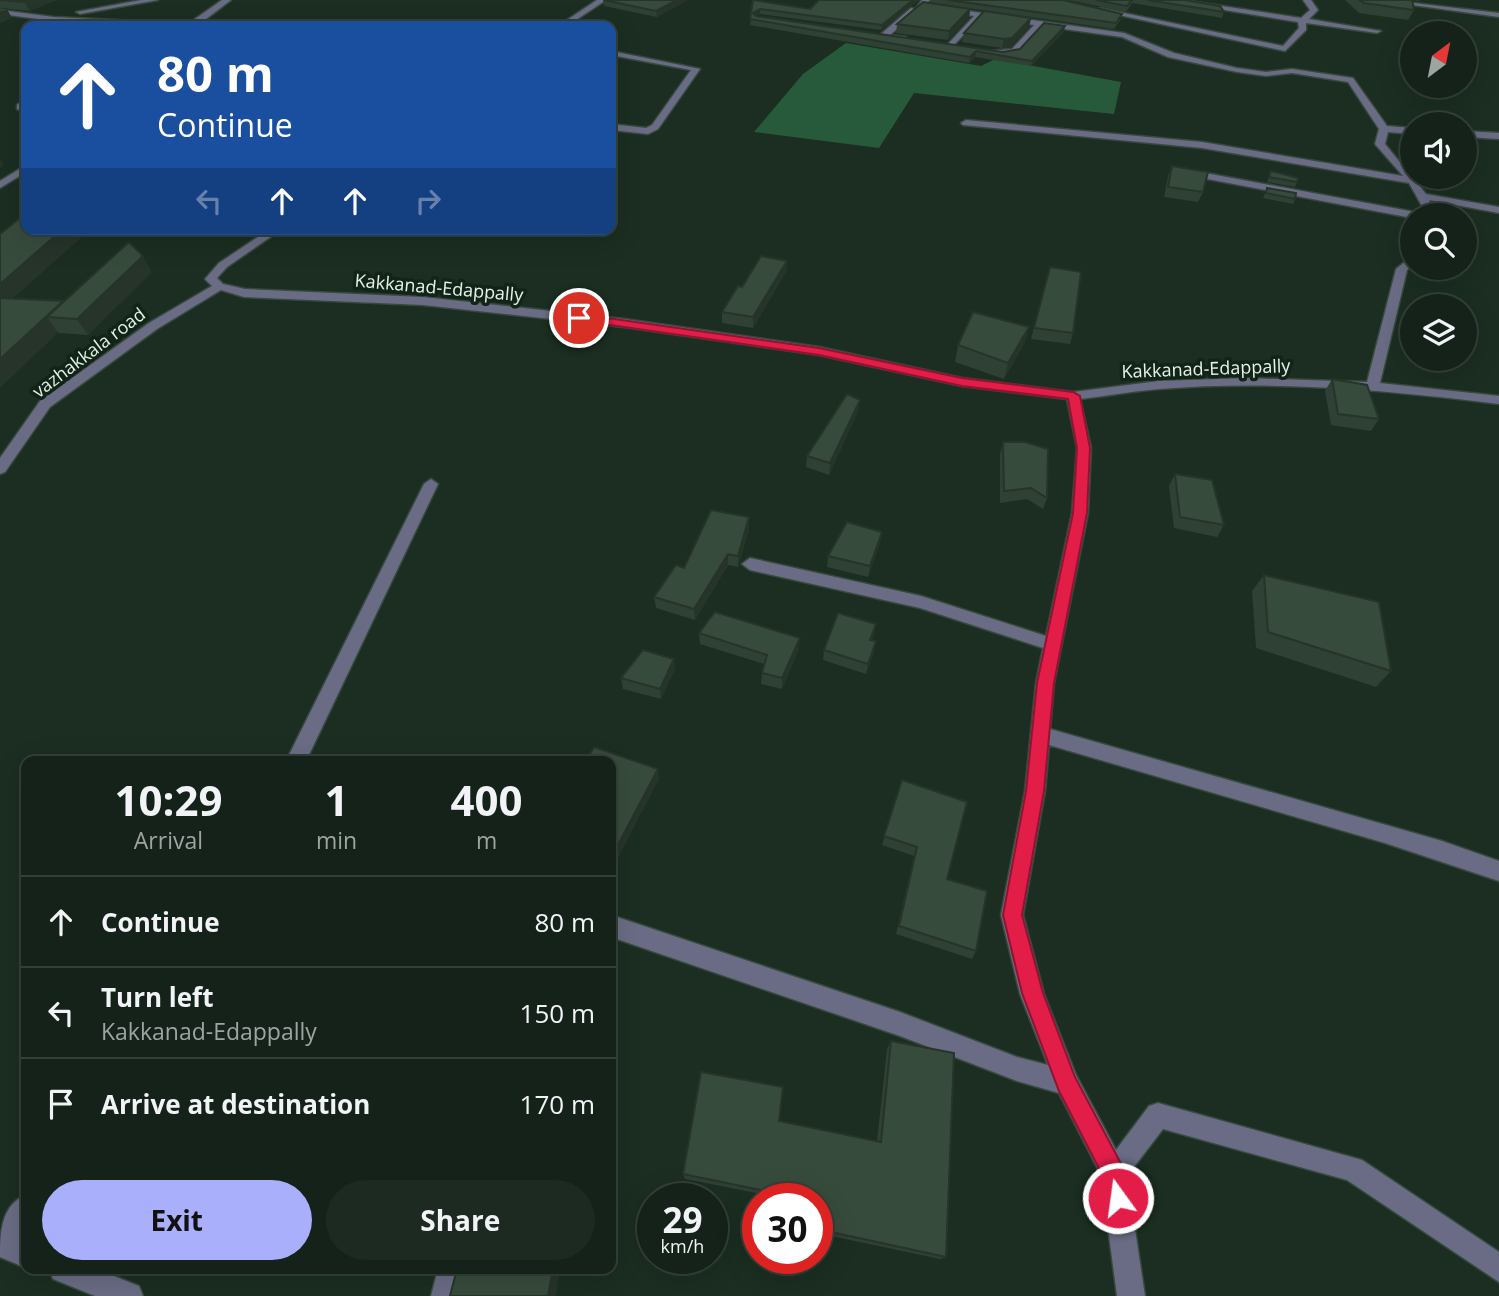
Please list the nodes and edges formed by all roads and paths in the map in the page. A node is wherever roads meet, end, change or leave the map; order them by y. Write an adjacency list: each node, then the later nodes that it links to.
1 (154, 0): 12 (street)
2 (227, 0): 16 (street)
3 (602, 0): 17 (street)
4 (1167, 0): 13 (street)
5 (1307, 0): 13 (street)
6 (1391, 0): 11 (street)
7 (922, 3): 10 (street); 23 (street)
8 (1087, 7): 28 (street)
9 (0, 12): 12 (street)
10 (979, 15): 20 (street); 26 (street)
11 (1499, 15)
12 (46, 18): 14 (street); 15 (street)
13 (1302, 20): 21 (street); 28 (street)
14 (26, 21)
15 (93, 21)
16 (199, 21)
17 (570, 21)
18 (21, 22): 19 (street)
19 (12, 23)
20 (1040, 23): 29 (street); 31 (street)
21 (1377, 31)
22 (870, 34): 23 (street)
23 (884, 37): 24 (street)
24 (911, 40)
25 (937, 44): 26 (street)
26 (951, 46): 27 (street)
27 (962, 48)
28 (1285, 49): 31 (street)
29 (985, 51)
30 (616, 54): 33 (street)
31 (1285, 71): 34 (street)
32 (966, 123): 41 (street)
33 (616, 128)
34 (1384, 129): 35 (street); 38 (street)
35 (1400, 130)
36 (1477, 135): 37 (street)
37 (1499, 136)
38 (1400, 168)
39 (21, 171): 42 (street)
40 (1175, 171): 47 (street)
41 (1400, 178)
42 (0, 185)
43 (1417, 189): 44 (street)
44 (1422, 196): 45 (street); 46 (street)
45 (1426, 203)
46 (1499, 209)
47 (1400, 212)
48 (268, 235): 50 (street)
49 (1400, 277): 51 (street)
50 (219, 286): 52 (street, Kakkanad-Edappally); 54 (street, vazhakkala road)
51 (1373, 386): 52 (street, Kakkanad-Edappally); 53 (street, Kakkanad-Edappally)
52 (1073, 396): 57 (street)
53 (1499, 400)
54 (0, 469)
55 (430, 484): 59 (street)
56 (750, 564): 57 (street)
57 (1054, 645): 58 (street)
58 (1040, 734): 60 (street); 62 (street)
59 (298, 756)
60 (1499, 871)
61 (616, 928): 62 (street)
62 (1067, 1083): 63 (street)
63 (1114, 1173): 66 (street); 71 (street)
64 (21, 1216): 65 (street)
65 (21, 1252)
66 (1499, 1268)
67 (75, 1274): 69 (street)
68 (451, 1274): 70 (street)
69 (129, 1296)
70 (445, 1296)
71 (1131, 1296)

